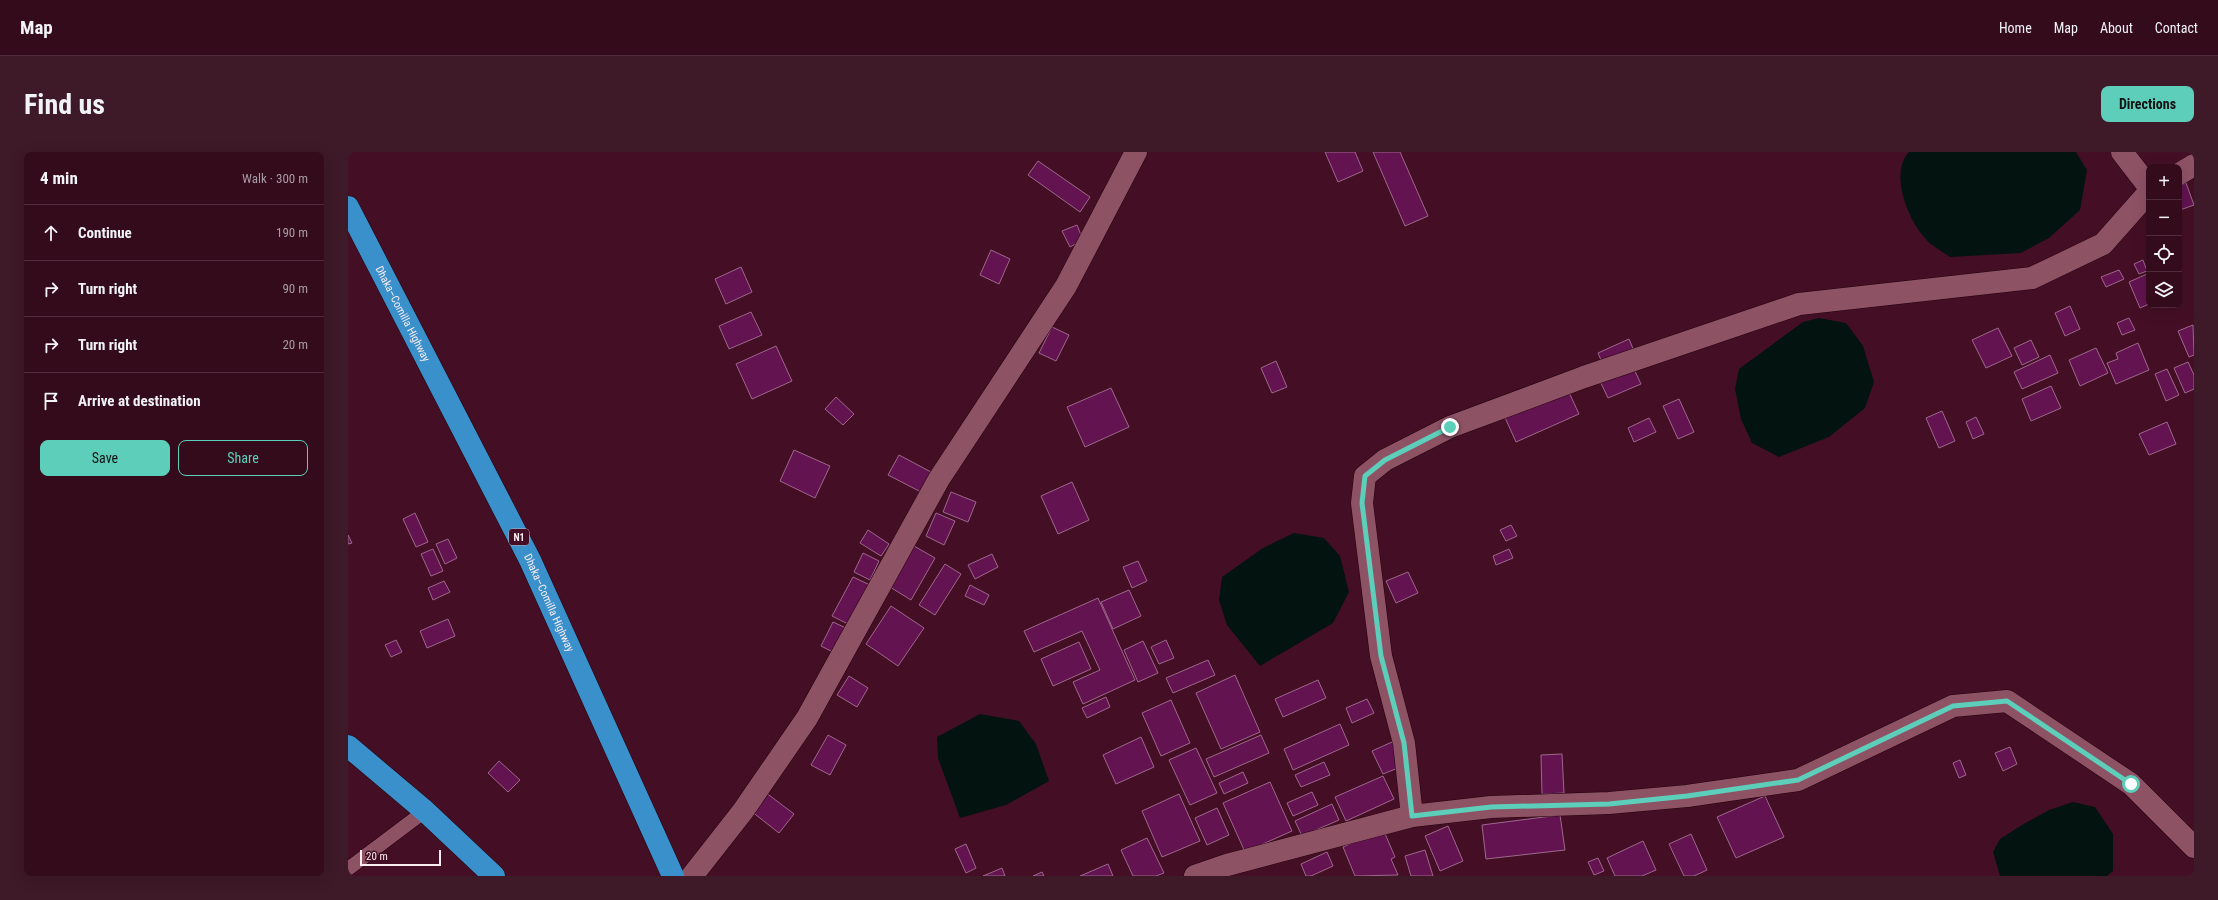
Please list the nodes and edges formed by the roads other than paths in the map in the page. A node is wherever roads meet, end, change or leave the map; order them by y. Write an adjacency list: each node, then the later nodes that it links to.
1 (1136, 152): 15 (street)
2 (2122, 152): 5 (street)
3 (2194, 165): 4 (street)
4 (2182, 172)
5 (2146, 183)
6 (2146, 195): 10 (street)
7 (348, 207): 14 (highway, Dhaka–Comilla Highway / N1)
8 (348, 746): 9 (highway)
9 (425, 811): 12 (lane); 13 (highway)
10 (1412, 816): 11 (street); 16 (street)
11 (2194, 846)
12 (348, 870)
13 (494, 876)
14 (673, 876)
15 (692, 876)
16 (1195, 876)

